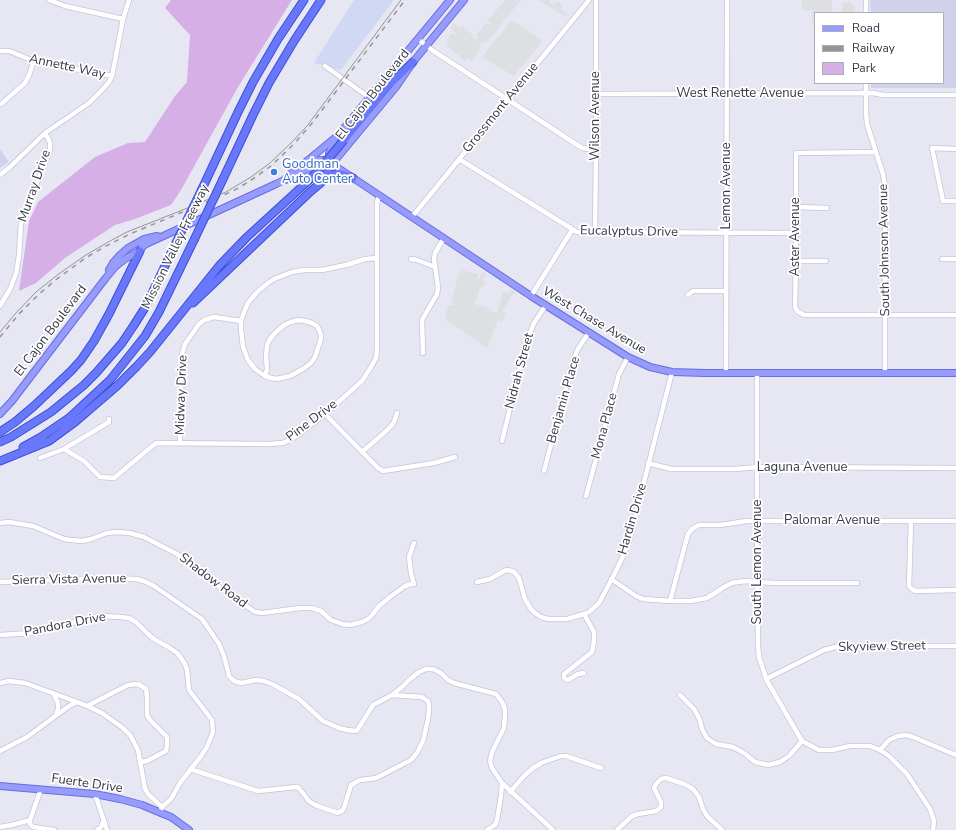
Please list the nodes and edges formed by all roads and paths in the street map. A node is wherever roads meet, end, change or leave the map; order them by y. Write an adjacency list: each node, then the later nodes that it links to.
1 (49, 0): 11 (street)
2 (129, 0): 13 (street, Murray Drive)
3 (304, 0): 85 (highway, Mission Valley Freeway, bridge)
4 (321, 0): 91 (highway, Mission Valley Freeway, bridge)
5 (450, 0): 14 (main road, El Cajon Boulevard)
6 (464, 0): 15 (main road, El Cajon Boulevard)
7 (589, 0): 27 (street, Grossmont Avenue)
8 (596, 0): 22 (street, Wilson Avenue)
9 (727, 0): 23 (street, Lemon Avenue)
10 (866, 0): 12 (street)
11 (57, 2): 13 (street)
12 (866, 12)
13 (123, 19): 20 (street, Murray Drive)
14 (418, 39): 15 (street); 26 (main road, El Cajon Boulevard)
15 (427, 45): 18 (main road, El Cajon Boulevard); 27 (street)
16 (0, 51): 17 (street, Annette Way)
17 (34, 61): 20 (street, Annette Way); 28 (street)
18 (413, 62): 36 (main road, El Cajon Boulevard); 66 (highway, bridge)
19 (325, 66): 26 (street)
20 (112, 76): 29 (street, Murray Drive)
21 (866, 84): 24 (street, South Johnson Avenue)
22 (596, 94): 23 (street, West Renette Avenue); 32 (street, Wilson Avenue)
23 (727, 94): 24 (street, West Renette Avenue); 48 (street, Lemon Avenue)
24 (866, 94): 25 (street, West Renette Avenue); 33 (street, South Johnson Avenue)
25 (956, 95)
26 (370, 98): 30 (main road, El Cajon Boulevard)
27 (508, 100): 32 (street); 34 (street, Grossmont Avenue)
28 (1, 104)
29 (45, 133): 37 (street); 65 (street, Murray Drive)
30 (336, 137): 35 (main road, El Cajon Boulevard); 36 (main road)
31 (956, 149): 42 (street)
32 (596, 150): 47 (street, Wilson Avenue)
33 (876, 152): 43 (street, Aster Avenue); 67 (street, South Johnson Avenue)
34 (459, 159): 45 (street, Grossmont Avenue); 46 (street, Eucalyptus Drive)
35 (307, 161): 36 (main road); 39 (main road, El Cajon Boulevard)
36 (332, 164): 38 (main road, West Chase Avenue); 39 (main road, El Cajon Boulevard); 40 (highway)
37 (0, 175)
38 (353, 178): 40 (highway); 41 (main road, West Chase Avenue)
39 (284, 180): 50 (main road, El Cajon Boulevard)
40 (310, 192): 66 (highway)
41 (379, 195): 45 (main road, West Chase Avenue); 53 (street, Pine Drive)
42 (956, 202)
43 (796, 207): 44 (street); 49 (street, Aster Avenue)
44 (827, 208)
45 (412, 217): 51 (main road, West Chase Avenue)
46 (572, 230): 47 (street, Eucalyptus Drive); 63 (street)
47 (595, 233): 48 (street, Eucalyptus Drive)
48 (726, 233): 49 (street, Eucalyptus Drive); 61 (street, Lemon Avenue)
49 (796, 233): 57 (street, Aster Avenue)
50 (163, 236): 52 (main road, El Cajon Boulevard); 60 (main road, El Cajon Boulevard)
51 (444, 238): 59 (street); 63 (main road, West Chase Avenue)
52 (140, 251): 60 (main road, El Cajon Boulevard); 83 (highway)
53 (377, 258): 69 (street); 81 (street, Pine Drive)
54 (411, 259): 59 (street)
55 (942, 259): 56 (street)
56 (956, 259)
57 (796, 261): 58 (street); 67 (street, Aster Avenue)
58 (826, 261)
59 (435, 267): 71 (street)
60 (105, 279): 80 (main road, El Cajon Boulevard)
61 (726, 291): 62 (street); 74 (street, Lemon Avenue)
62 (688, 295)
63 (531, 296): 64 (main road, West Chase Avenue)
64 (546, 305): 70 (main road, West Chase Avenue); 84 (street, Nidrah Street)
65 (0, 306)
66 (180, 314): 91 (highway)
67 (886, 315): 68 (street); 76 (street, South Johnson Avenue)
68 (956, 315)
69 (241, 321): 78 (street); 86 (street, Midway Drive)
70 (589, 332): 72 (main road, West Chase Avenue); 95 (street, Benjamin Place)
71 (423, 353)
72 (628, 357): 73 (main road, West Chase Avenue); 96 (street, Mona Place)
73 (672, 372): 74 (main road, West Chase Avenue); 92 (street, Hardin Drive)
74 (726, 372): 75 (main road, West Chase Avenue)
75 (758, 372): 76 (main road, West Chase Avenue); 93 (street, South Lemon Avenue)
76 (885, 372): 77 (main road, West Chase Avenue)
77 (956, 373)
78 (265, 376): 78 (street)
79 (397, 413): 88 (street)
80 (0, 414)
81 (325, 414): 86 (street, Pine Drive); 88 (street)
82 (109, 419): 87 (street)
83 (0, 432)
84 (502, 441)
85 (0, 442)
86 (180, 443): 87 (street, Pine Drive)
87 (64, 449): 90 (street)
88 (362, 452): 89 (street)
89 (455, 457)
90 (40, 458)
91 (0, 460)
92 (648, 463): 93 (street, Laguna Avenue); 102 (street, Hardin Drive)
93 (758, 467): 94 (street, Laguna Avenue); 97 (street, South Lemon Avenue)
94 (956, 468)
95 (544, 471)
96 (586, 496)
97 (757, 520): 98 (street, Palomar Avenue); 105 (street, South Lemon Avenue); 108 (street, Palomar Avenue)
98 (910, 521): 99 (street, Palomar Avenue); 107 (street)
99 (956, 521)
100 (0, 523): 101 (street, Shadow Road)
101 (414, 543)
102 (611, 579): 108 (street); 109 (street, Hardin Drive)
103 (0, 582): 116 (street, Sierra Vista Avenue)
104 (476, 582): 109 (street, Hardin Drive)
105 (757, 582): 106 (street); 108 (street); 113 (street, South Lemon Avenue)
106 (857, 583)
107 (956, 590)
108 (670, 601)
109 (584, 614): 112 (street)
110 (0, 635): 127 (street, Pandora Drive)
111 (956, 646): 113 (street, Skyview Street)
112 (584, 673)
113 (766, 679): 121 (street, South Lemon Avenue)
114 (0, 684): 115 (street)
115 (53, 693): 118 (street); 120 (street)
116 (392, 695): 127 (street); 128 (street, Sierra Vista Avenue)
117 (680, 695): 121 (street)
118 (77, 702): 119 (street); 120 (street)
119 (87, 706): 125 (street); 125 (street)
120 (56, 716): 123 (street)
121 (802, 741): 122 (street)
122 (880, 750): 124 (street); 145 (street)
123 (0, 751)
124 (956, 755)
125 (140, 762): 133 (street)
126 (601, 768): 131 (street)
127 (190, 769): 133 (street, Pandora Drive)
128 (502, 783): 131 (street, Sierra Vista Avenue); 141 (street)
129 (0, 786): 130 (main road, Fuerte Drive)
130 (41, 789): 132 (main road, Fuerte Drive); 134 (street)
131 (510, 792): 142 (street, Sierra Vista Avenue)
132 (95, 794): 133 (main road, Fuerte Drive); 135 (street)
133 (162, 810): 140 (main road, Fuerte Drive)
134 (30, 820): 136 (street); 137 (street)
135 (104, 820): 138 (street); 139 (street)
136 (0, 827)
137 (54, 830)
138 (97, 830)
139 (107, 830)
140 (189, 830)
141 (487, 830)
142 (553, 830)
143 (617, 830): 144 (street)
144 (722, 830)
145 (933, 830)

